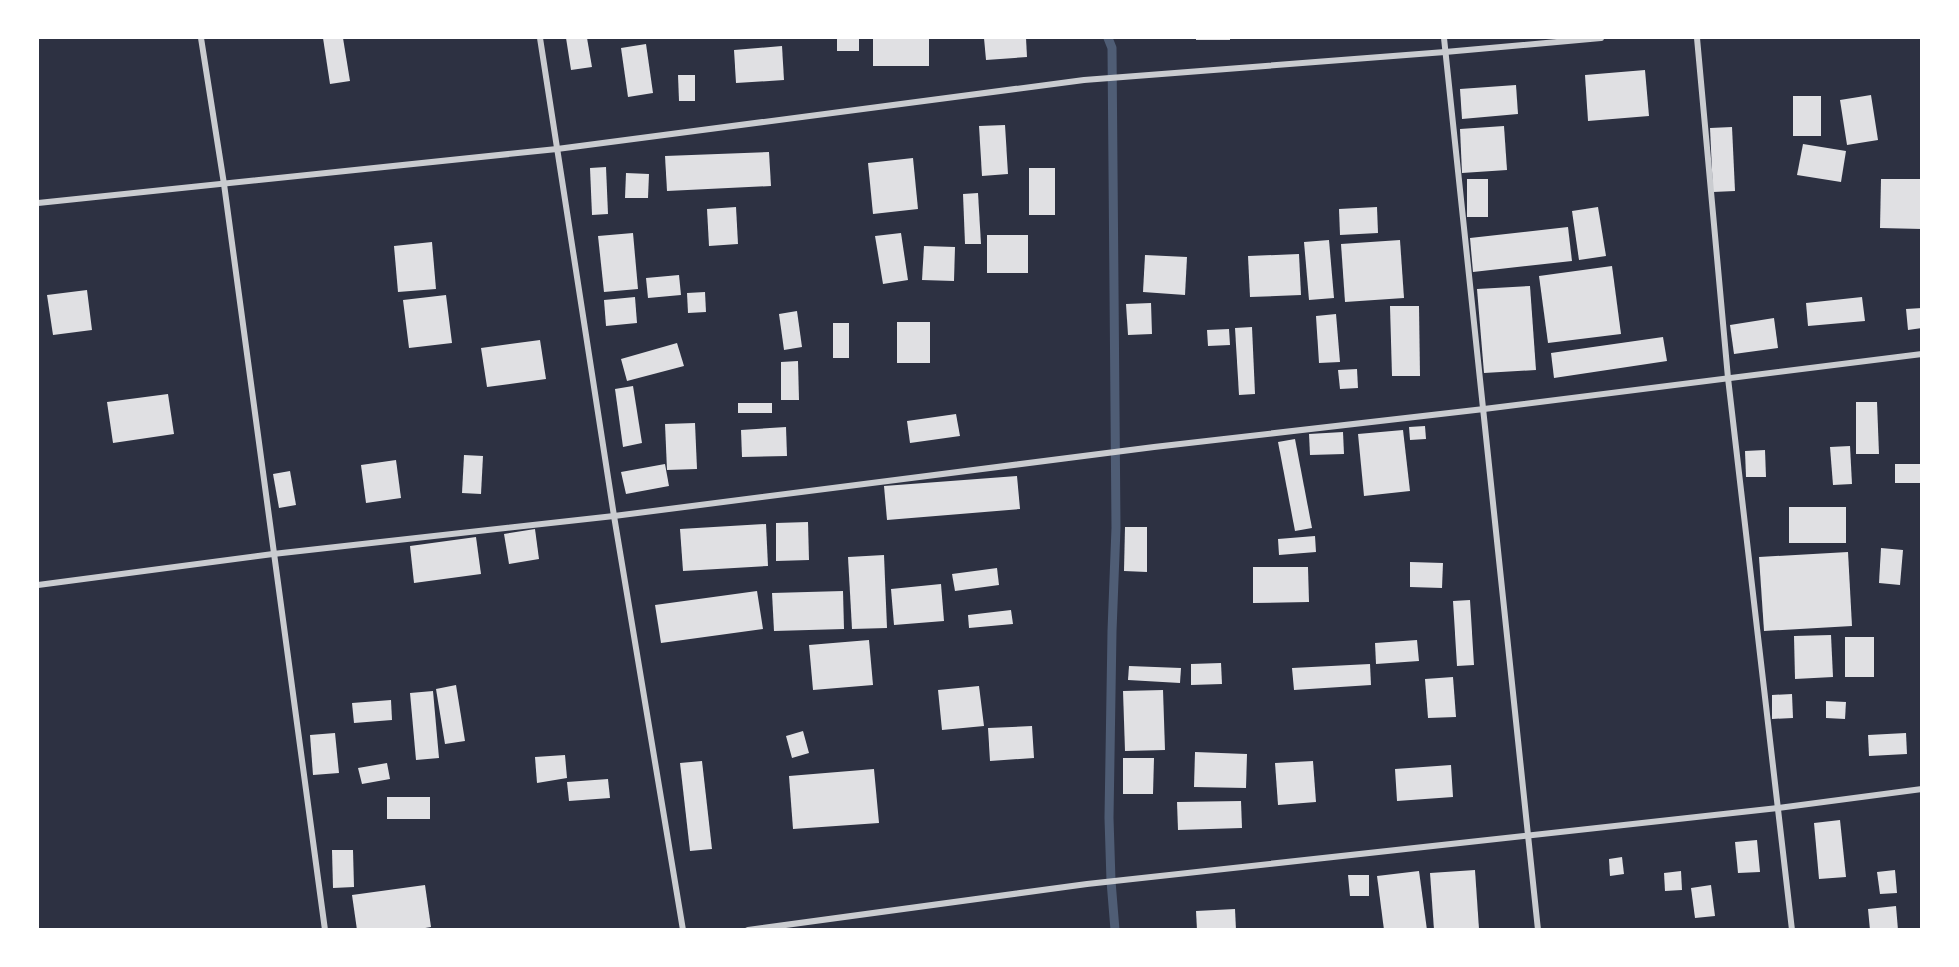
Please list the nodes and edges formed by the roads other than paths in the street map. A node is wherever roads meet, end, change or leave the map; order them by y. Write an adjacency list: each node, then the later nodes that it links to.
1 (201, 38): 8 (street)
2 (540, 38): 7 (street)
3 (1444, 38): 6 (street)
4 (1601, 38): 6 (street)
5 (1697, 38): 11 (street)
6 (1445, 52): 7 (street); 12 (street)
7 (557, 149): 8 (street); 13 (street)
8 (224, 184): 9 (street); 14 (street)
9 (38, 203)
10 (1922, 354): 11 (street)
11 (1728, 378): 12 (street); 17 (street)
12 (1484, 409): 13 (street); 18 (street)
13 (614, 516): 14 (street); 20 (street)
14 (273, 554): 15 (street); 19 (street)
15 (38, 585)
16 (1922, 789): 17 (street)
17 (1778, 808): 18 (street); 23 (street)
18 (1529, 835): 21 (street); 22 (street)
19 (325, 930)
20 (683, 930)
21 (748, 930)
22 (1538, 930)
23 (1792, 930)

